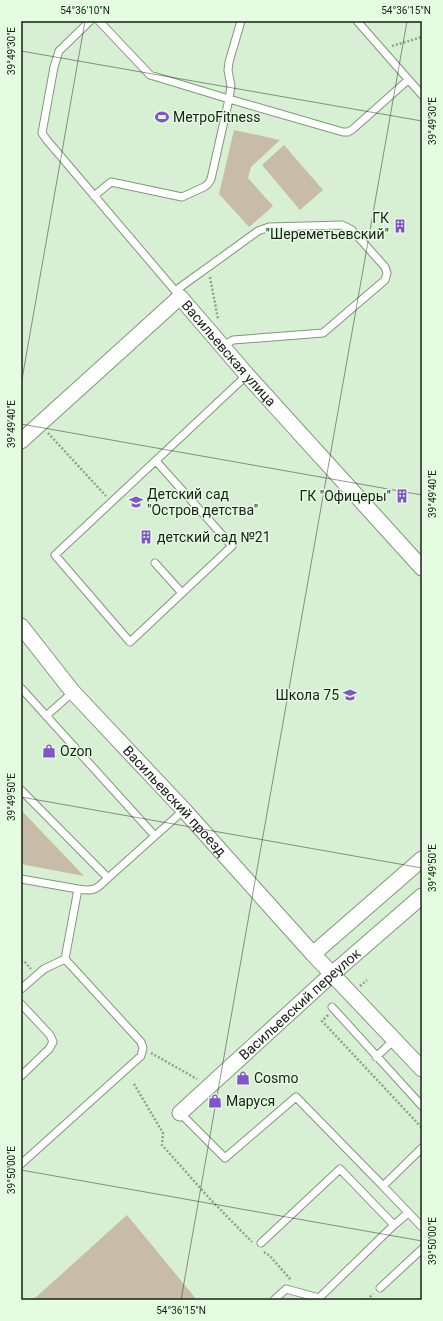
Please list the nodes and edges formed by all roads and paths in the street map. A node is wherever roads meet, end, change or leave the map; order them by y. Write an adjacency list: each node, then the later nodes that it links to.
1 (90, 21): 10 (lane)
2 (99, 21): 9 (lane)
3 (241, 21): 9 (lane)
4 (357, 21): 6 (lane)
5 (422, 37): 6 (path)
6 (382, 49): 7 (lane)
7 (408, 80): 8 (lane); 9 (lane)
8 (422, 95)
9 (229, 99): 10 (lane)
10 (94, 196): 12 (lane)
11 (208, 267): 12 (lane); 13 (path); 14 (lane)
12 (177, 294): 14 (street, Васильевская улица); 16 (street, Васильевская улица)
13 (219, 324)
14 (223, 346): 15 (street, Васильевская улица)
15 (247, 374): 18 (lane); 21 (street, Васильевская улица)
16 (40, 424): 17 (street, Васильевская улица); 19 (path)
17 (22, 439)
18 (156, 461): 19 (lane); 22 (lane)
19 (112, 502): 22 (lane)
20 (155, 563): 22 (lane)
21 (422, 568)
22 (182, 593)
23 (21, 626): 25 (street, Васильевский проезд)
24 (21, 688): 26 (lane)
25 (73, 692): 26 (lane); 28 (street, Васильевский проезд)
26 (46, 716): 29 (lane)
27 (21, 790): 31 (lane)
28 (184, 810): 29 (lane); 35 (street, Васильевский проезд)
29 (155, 836): 31 (lane)
30 (422, 859): 35 (street)
31 (108, 878): 33 (lane)
32 (21, 879): 33 (lane)
33 (78, 889): 36 (lane)
34 (422, 896): 37 (street, Васильевский переулок)
35 (313, 954): 37 (street, Васильевский проезд)
36 (65, 959): 38 (lane); 42 (lane)
37 (332, 974): 41 (street, Васильевский проезд); 47 (street, Васильевский переулок)
38 (21, 989)
39 (21, 1004): 45 (lane)
40 (333, 1008): 43 (lane); 50 (path)
41 (394, 1040): 43 (lane); 44 (street, Васильевский проезд)
42 (143, 1048): 47 (path); 52 (lane)
43 (376, 1057): 48 (lane)
44 (422, 1069)
45 (21, 1076)
46 (134, 1084): 57 (path)
47 (209, 1086): 49 (street, Васильевский переулок)
48 (422, 1106)
49 (180, 1113): 53 (lane)
50 (422, 1128)
51 (422, 1148): 53 (lane)
52 (21, 1164)
53 (383, 1186): 54 (lane)
54 (408, 1212): 55 (lane); 56 (lane)
55 (394, 1225): 58 (lane); 62 (lane)
56 (422, 1227)
57 (254, 1243)
58 (260, 1245): 60 (path)
59 (422, 1249): 61 (lane)
60 (294, 1283)
61 (377, 1290): 63 (path)
62 (274, 1300)
63 (366, 1300)

